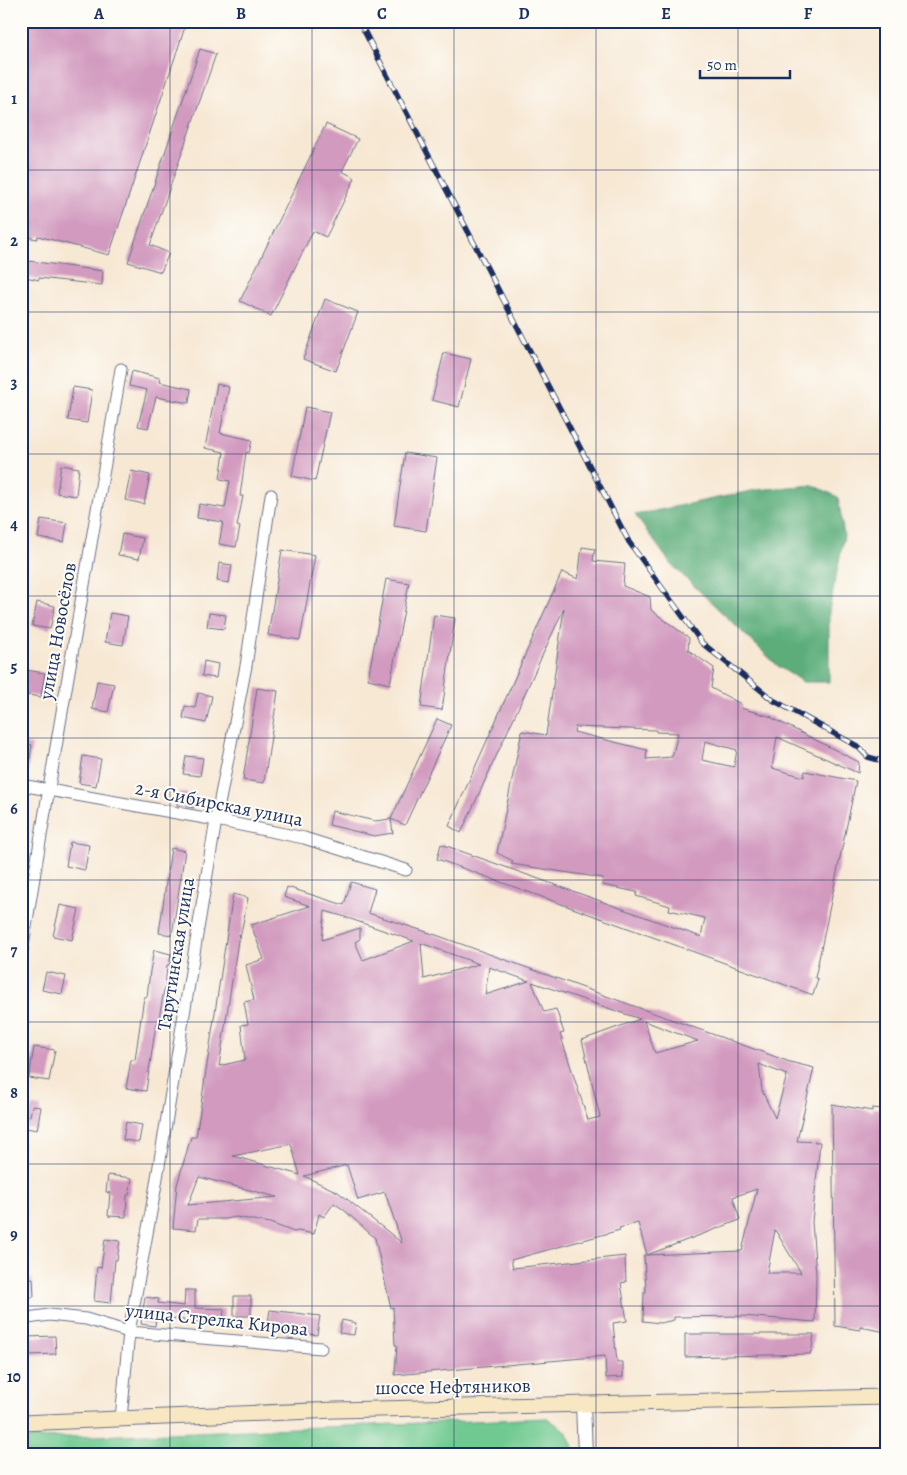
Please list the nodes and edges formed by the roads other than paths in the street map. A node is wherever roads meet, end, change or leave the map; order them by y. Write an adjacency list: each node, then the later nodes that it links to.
1 (121, 370): 4 (street, улица Новосёлов)
2 (271, 495): 5 (street, Тарутинская улица)
3 (21, 785): 4 (street, 2-я Сибирская улица)
4 (48, 789): 5 (street, 2-я Сибирская улица); 7 (street, улица Новосёлов)
5 (216, 820): 6 (street, 2-я Сибирская улица); 9 (street, Тарутинская улица)
6 (406, 870)
7 (21, 958)
8 (21, 1319): 9 (street, улица Стрелка Кирова)
9 (129, 1332): 10 (street, улица Стрелка Кирова); 13 (street, Тарутинская улица)
10 (321, 1348)
11 (886, 1397): 12 (main road, шоссе Нефтяников)
12 (583, 1404): 13 (main road, шоссе Нефтяников); 15 (street)
13 (121, 1419): 14 (main road, шоссе Нефтяников)
14 (21, 1423)
15 (585, 1454)

